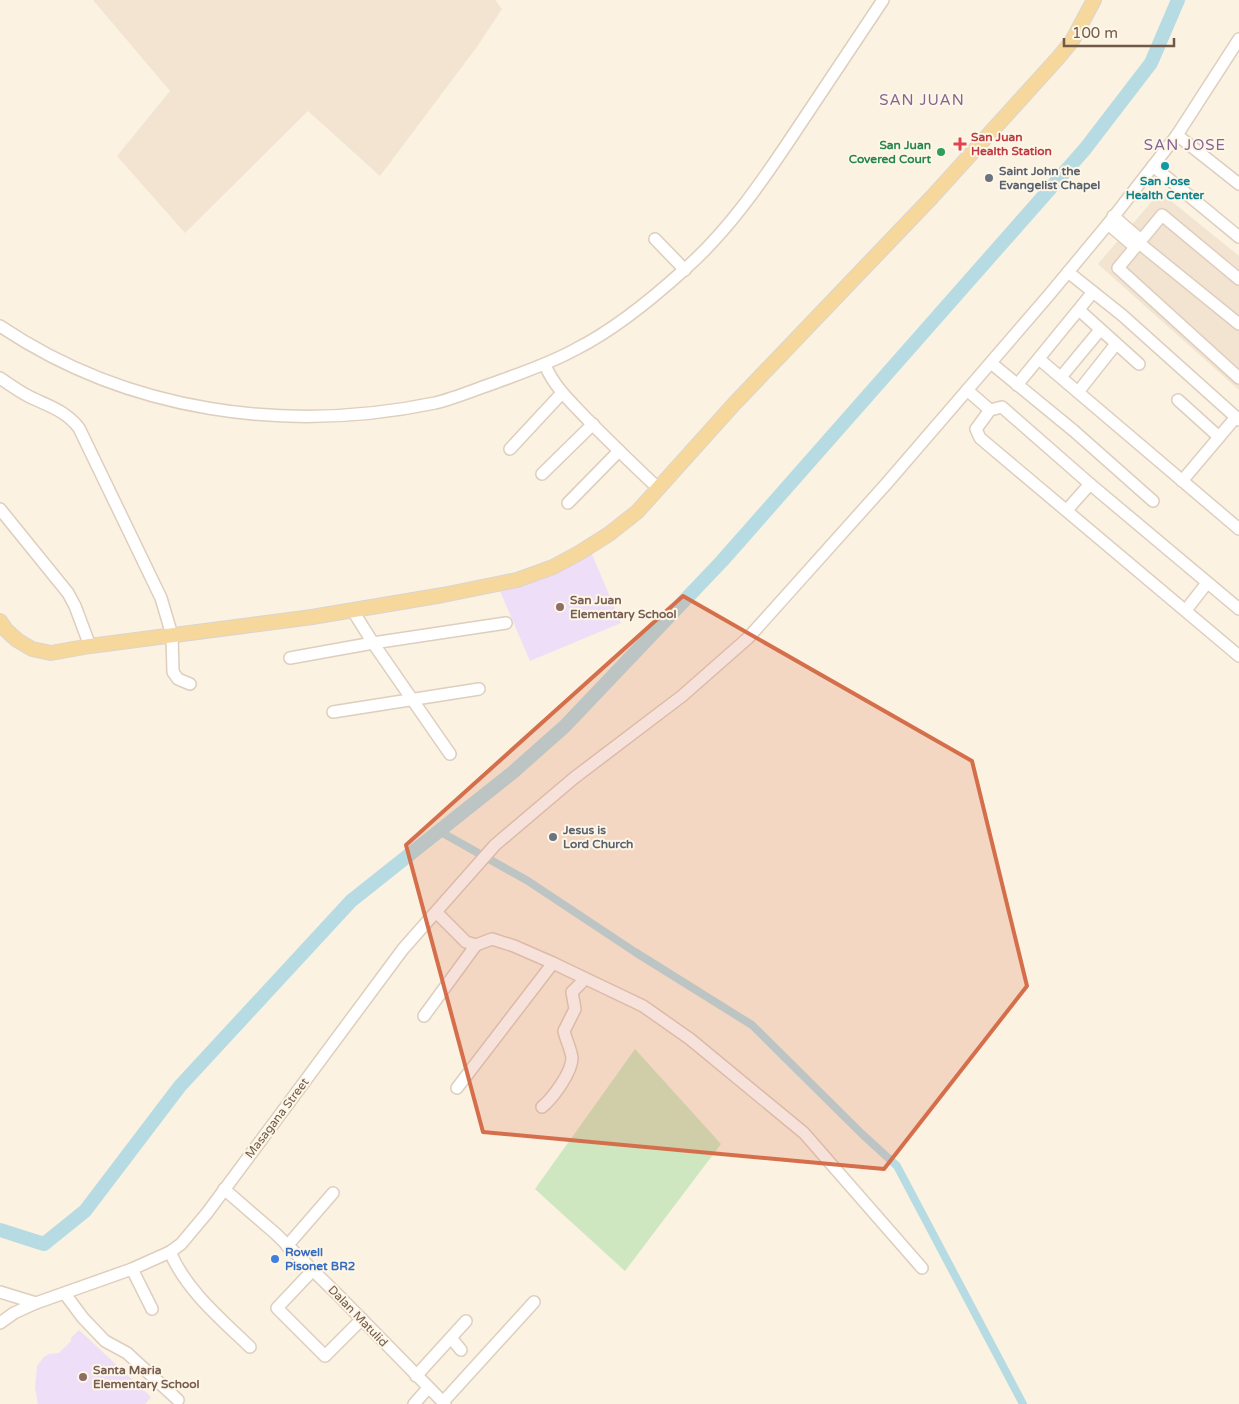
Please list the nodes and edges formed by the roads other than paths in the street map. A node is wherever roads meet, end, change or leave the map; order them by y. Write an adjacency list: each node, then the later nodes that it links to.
1 (883, 0): 12 (street)
2 (1094, 0): 42 (main road)
3 (1239, 39): 4 (street, Masagana Street)
4 (1235, 59): 5 (street, Masagana Street)
5 (1177, 135): 6 (street, Masagana Street); 7 (street)
6 (1153, 166): 8 (street, Masagana Street); 9 (street)
7 (1239, 184)
8 (1110, 220): 11 (street); 13 (street, Masagana Street)
9 (1239, 237)
10 (655, 239): 12 (street)
11 (1139, 243): 14 (street); 17 (street); 27 (street)
12 (685, 270): 24 (street)
13 (1068, 272): 15 (street); 22 (street, Masagana Street)
14 (1239, 279)
15 (1093, 292): 16 (street); 34 (street)
16 (1079, 310): 19 (street); 21 (street)
17 (1239, 324)
18 (0, 326): 24 (street)
19 (1100, 330): 20 (street); 25 (street)
20 (1116, 344): 23 (street); 30 (street)
21 (1039, 359): 25 (street); 28 (street)
22 (991, 363): 28 (street); 29 (street, Masagana Street)
23 (1139, 364)
24 (545, 366): 31 (street)
25 (1061, 377): 30 (street)
26 (0, 378): 54 (street)
27 (1239, 378)
28 (1017, 385): 43 (street)
29 (967, 390): 33 (street); 64 (street, Masagana Street)
30 (1078, 392): 40 (street)
31 (562, 393): 35 (street); 37 (street)
32 (1178, 400): 36 (street)
33 (990, 410): 41 (street); 46 (street)
34 (1237, 418): 36 (street)
35 (593, 424): 38 (street); 39 (street)
36 (1219, 437): 40 (street)
37 (510, 449)
38 (619, 451): 42 (street); 44 (street)
39 (542, 474)
40 (1182, 481): 47 (street)
41 (1090, 484): 46 (street); 48 (street)
42 (658, 488): 50 (main road)
43 (1153, 500)
44 (568, 504)
45 (0, 509): 56 (street)
46 (1067, 510): 51 (street)
47 (1239, 529)
48 (1207, 583): 49 (street); 51 (street)
49 (1239, 609)
50 (353, 610): 54 (main road); 55 (street)
51 (1186, 610): 57 (street)
52 (506, 623): 55 (street)
53 (2, 628): 56 (main road)
54 (172, 635): 56 (main road); 59 (street)
55 (373, 643): 58 (street); 61 (street)
56 (90, 646)
57 (1239, 656)
58 (290, 658)
59 (190, 684)
60 (478, 689): 61 (street)
61 (412, 699): 62 (street); 63 (street)
62 (333, 712)
63 (450, 754)
64 (436, 913): 65 (street); 71 (street, Masagana Street)
65 (476, 945): 66 (street); 68 (street)
66 (553, 962): 67 (street); 69 (street)
67 (586, 979): 70 (street); 75 (street)
68 (424, 1016)
69 (457, 1088)
70 (542, 1107)
71 (224, 1189): 73 (street, Dalan Matulid); 74 (street, Masagana Street)
72 (333, 1193): 73 (street)
73 (287, 1246): 77 (street, Dalan Matulid)
74 (170, 1252): 76 (street, Masagana Street); 88 (street)
75 (922, 1268)
76 (132, 1269): 79 (street, Masagana Street); 83 (street)
77 (313, 1270): 84 (street, Dalan Matulid); 84 (street)
78 (2, 1293): 81 (street); 82 (street)
79 (65, 1294): 81 (street, Masagana Street); 92 (street)
80 (534, 1302): 93 (street)
81 (36, 1304): 86 (street, Masagana Street)
82 (0, 1306)
83 (152, 1309)
84 (362, 1319): 90 (street, Dalan Matulid)
85 (466, 1321): 87 (street)
86 (0, 1323)
87 (451, 1338): 89 (street); 90 (street)
88 (250, 1347)
89 (461, 1350)
90 (416, 1376): 91 (street, Dalan Matulid)
91 (428, 1388): 93 (street, Dalan Matulid); 94 (street)
92 (178, 1400)
93 (444, 1403)
94 (414, 1404)

